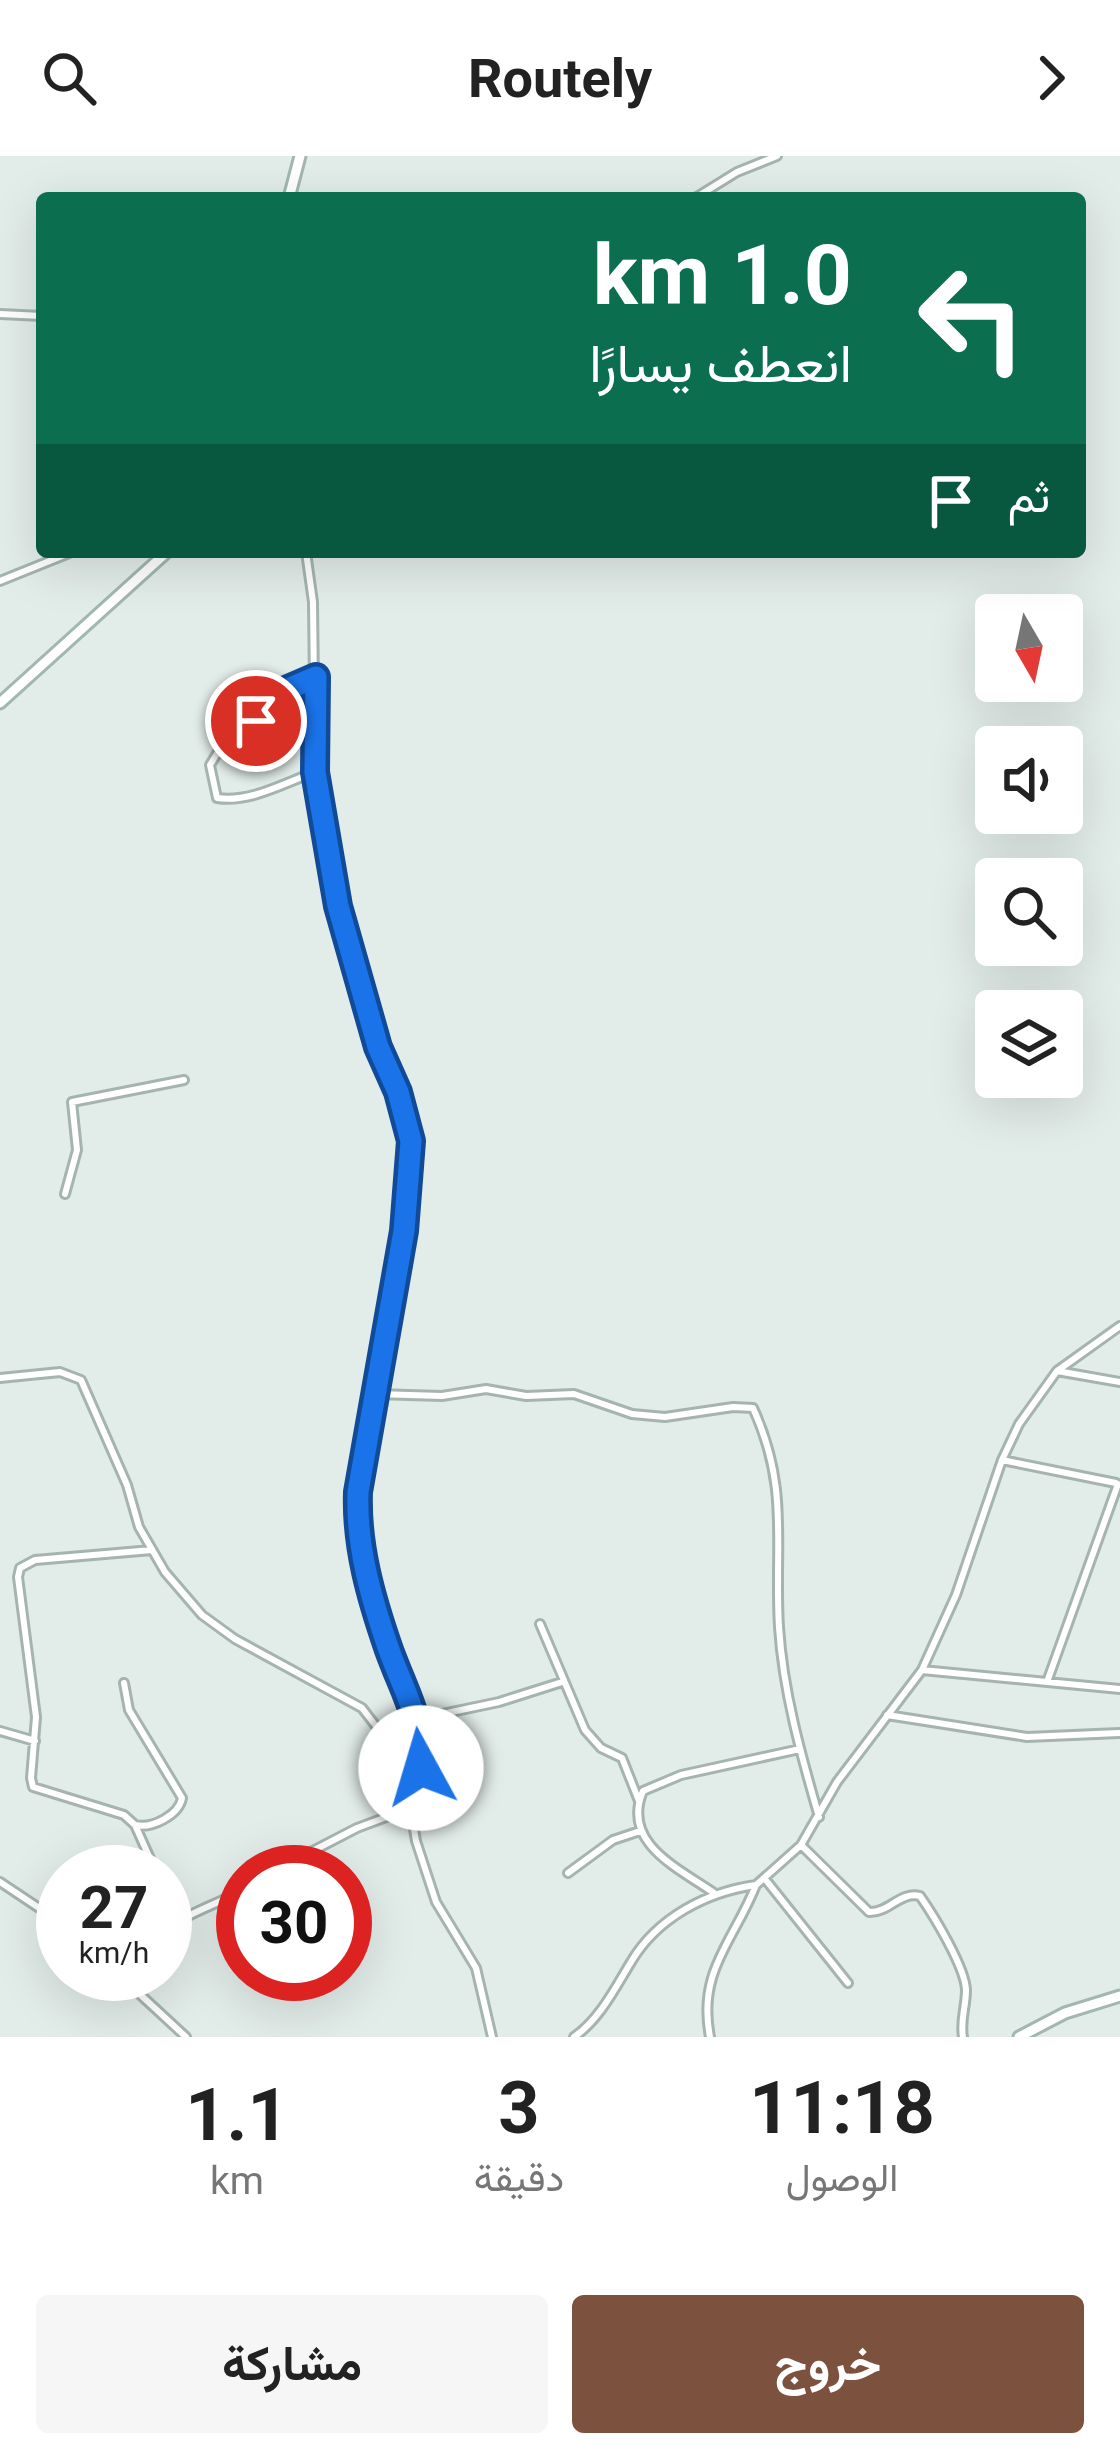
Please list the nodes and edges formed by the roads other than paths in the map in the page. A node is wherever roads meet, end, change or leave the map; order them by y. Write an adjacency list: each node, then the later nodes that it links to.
1 (300, 156): 3 (street)
2 (777, 156): 4 (street)
3 (291, 192)
4 (705, 192)
5 (0, 314): 6 (street)
6 (36, 316)
7 (56, 558): 10 (street)
8 (160, 558): 12 (street)
9 (307, 558): 11 (street)
10 (0, 581)
11 (316, 677): 13 (street); 13 (street)
12 (0, 703)
13 (315, 772): 20 (street)
14 (184, 1080): 15 (street)
15 (65, 1194)
16 (1120, 1326): 17 (street)
17 (1057, 1371): 19 (street); 21 (street)
18 (0, 1378): 23 (street)
19 (1120, 1382)
20 (374, 1394): 31 (street); 35 (street)
21 (1002, 1460): 22 (street); 25 (street)
22 (1119, 1484): 27 (street)
23 (152, 1550): 34 (street); 37 (street)
24 (540, 1624): 26 (street)
25 (922, 1670): 27 (street); 30 (street)
26 (562, 1682): 31 (street); 36 (street)
27 (1047, 1682): 29 (street)
28 (124, 1683): 39 (street)
29 (1120, 1688)
30 (887, 1715): 33 (street); 38 (street)
31 (418, 1718): 37 (street)
32 (0, 1731): 34 (street)
33 (1119, 1732)
34 (35, 1741): 39 (street)
35 (800, 1749): 36 (street); 38 (street)
36 (639, 1801): 40 (street)
37 (410, 1813): 42 (street); 54 (street)
38 (819, 1817): 43 (street)
39 (135, 1825): 41 (street)
40 (640, 1831): 44 (street); 48 (street)
41 (144, 1845)
42 (324, 1845)
43 (801, 1846): 45 (street); 57 (street)
44 (568, 1873)
45 (765, 1879): 47 (street); 50 (street)
46 (0, 1882): 49 (street)
47 (756, 1885): 48 (street); 56 (street)
48 (716, 1894): 55 (street)
49 (36, 1906)
50 (848, 1983)
51 (1120, 1996): 58 (street)
52 (147, 2001): 53 (street)
53 (186, 2037)
54 (492, 2037)
55 (574, 2037)
56 (710, 2037)
57 (963, 2037)
58 (1019, 2037)

